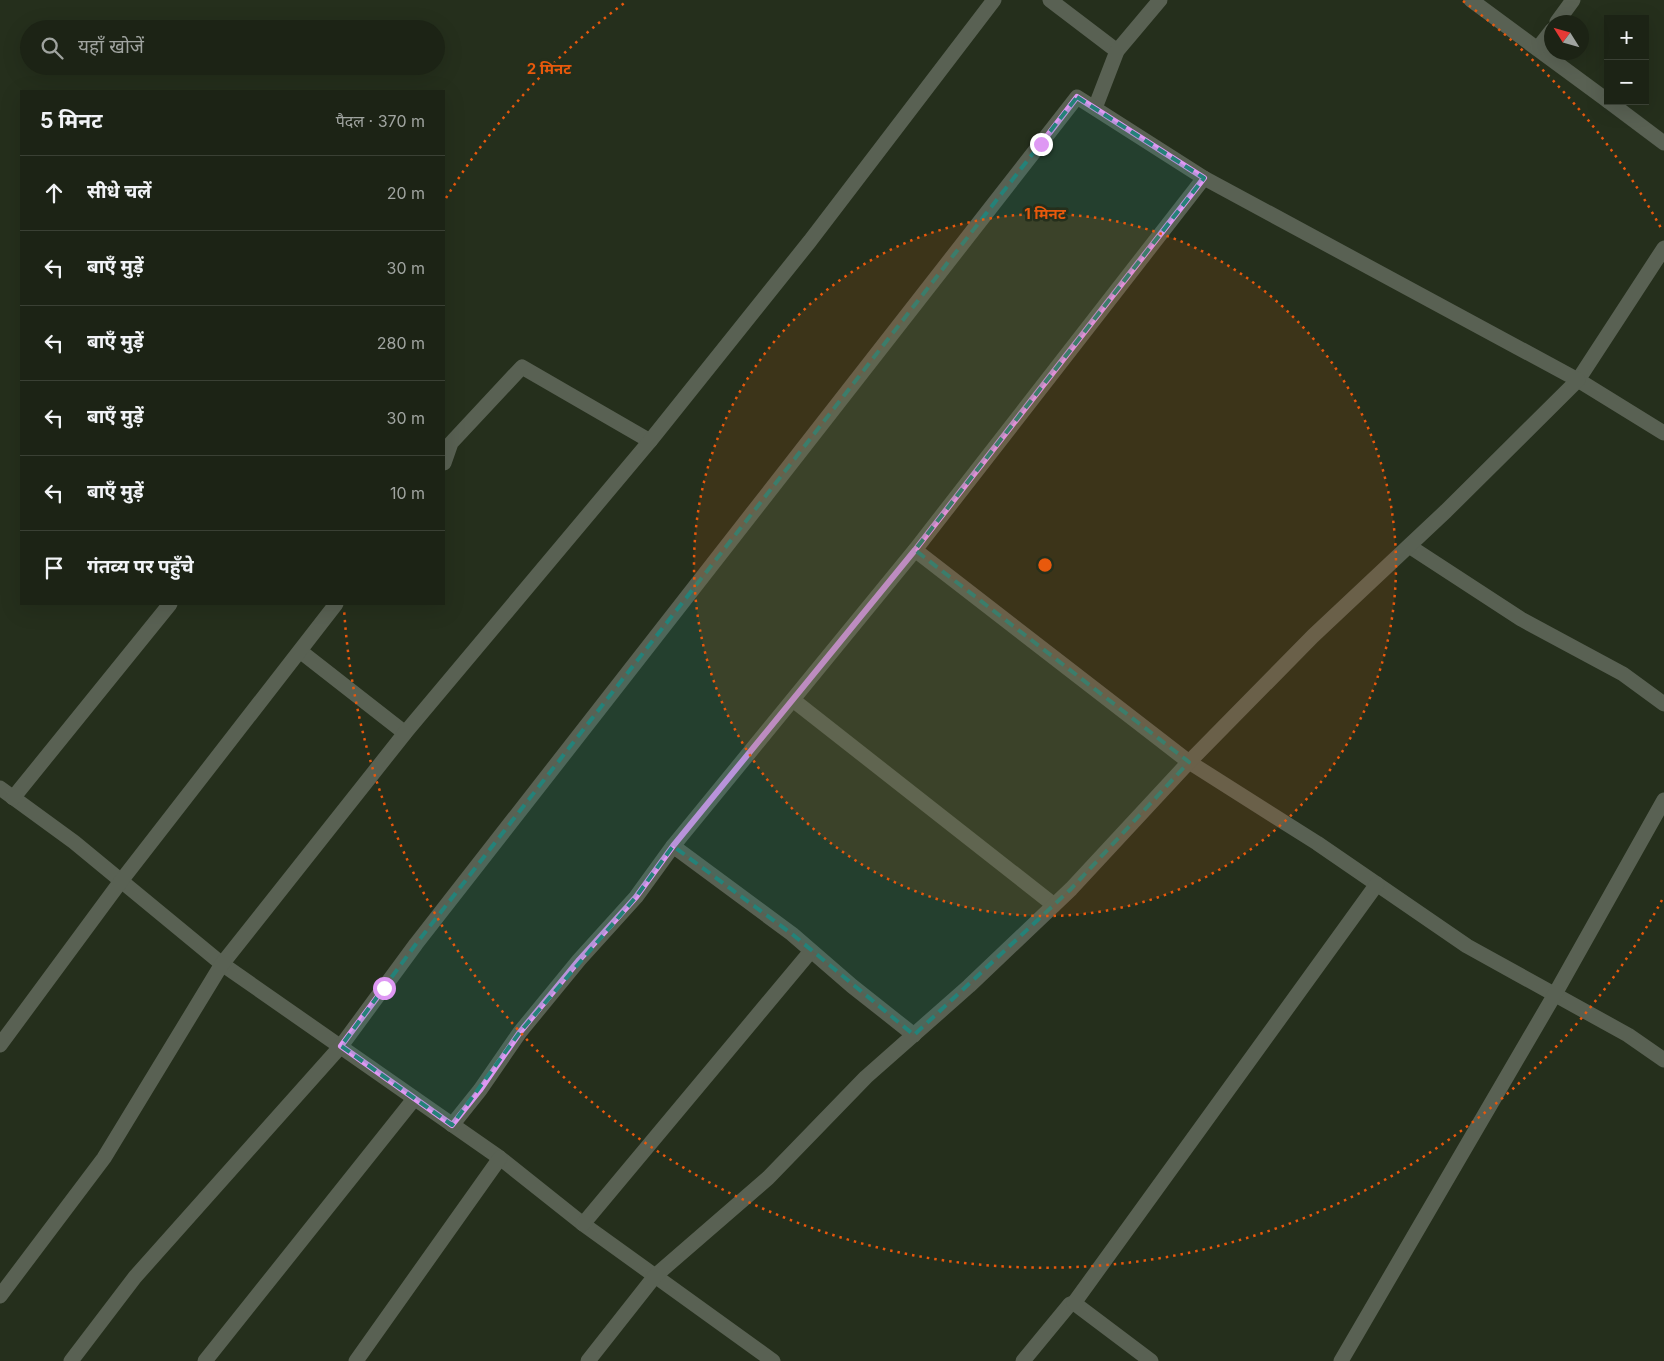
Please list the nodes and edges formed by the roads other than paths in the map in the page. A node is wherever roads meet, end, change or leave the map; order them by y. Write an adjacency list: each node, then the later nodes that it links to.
1 (994, 0): 19 (street)
2 (1050, 0): 9 (street)
3 (1160, 0): 9 (street)
4 (1471, 0): 8 (street)
5 (1574, 0): 6 (street)
6 (1562, 15)
7 (1544, 40): 8 (street)
8 (1538, 48): 10 (street)
9 (1117, 51): 12 (street)
10 (1604, 98)
11 (1613, 105): 13 (street)
12 (1095, 108): 14 (street); 42 (street)
13 (1664, 143)
14 (1204, 178): 16 (street); 22 (street)
15 (1664, 248): 16 (street)
16 (1578, 380): 17 (street); 21 (street)
17 (1664, 433)
18 (448, 440): 19 (street); 20 (street)
19 (650, 441): 28 (street)
20 (445, 457)
21 (1410, 546): 27 (street); 29 (street)
22 (915, 550): 26 (street); 29 (street)
23 (169, 605): 31 (street)
24 (335, 605): 25 (street)
25 (300, 651): 28 (street); 34 (street)
26 (793, 700): 33 (street); 36 (street)
27 (1664, 704)
28 (405, 733): 38 (street)
29 (1189, 762): 35 (street); 36 (street)
30 (0, 788): 31 (street)
31 (13, 798): 34 (street)
32 (1664, 800): 39 (street)
33 (673, 846): 37 (street); 45 (street)
34 (121, 881): 38 (street); 41 (street)
35 (1377, 884): 39 (street); 50 (street)
36 (1054, 906): 40 (street)
37 (811, 951): 40 (street); 47 (street)
38 (222, 964): 42 (street); 49 (street)
39 (1554, 994): 43 (street); 58 (street)
40 (914, 1035): 48 (street)
41 (0, 1045)
42 (341, 1046): 44 (street); 51 (street)
43 (1664, 1060)
44 (414, 1099): 45 (street); 52 (street)
45 (452, 1125): 46 (street)
46 (500, 1158): 47 (street); 53 (street)
47 (583, 1224): 48 (street)
48 (656, 1276): 54 (street); 55 (street)
49 (0, 1296)
50 (1074, 1302): 56 (street); 57 (street)
51 (71, 1361)
52 (206, 1361)
53 (356, 1361)
54 (588, 1361)
55 (773, 1361)
56 (1023, 1361)
57 (1151, 1361)
58 (1341, 1361)

